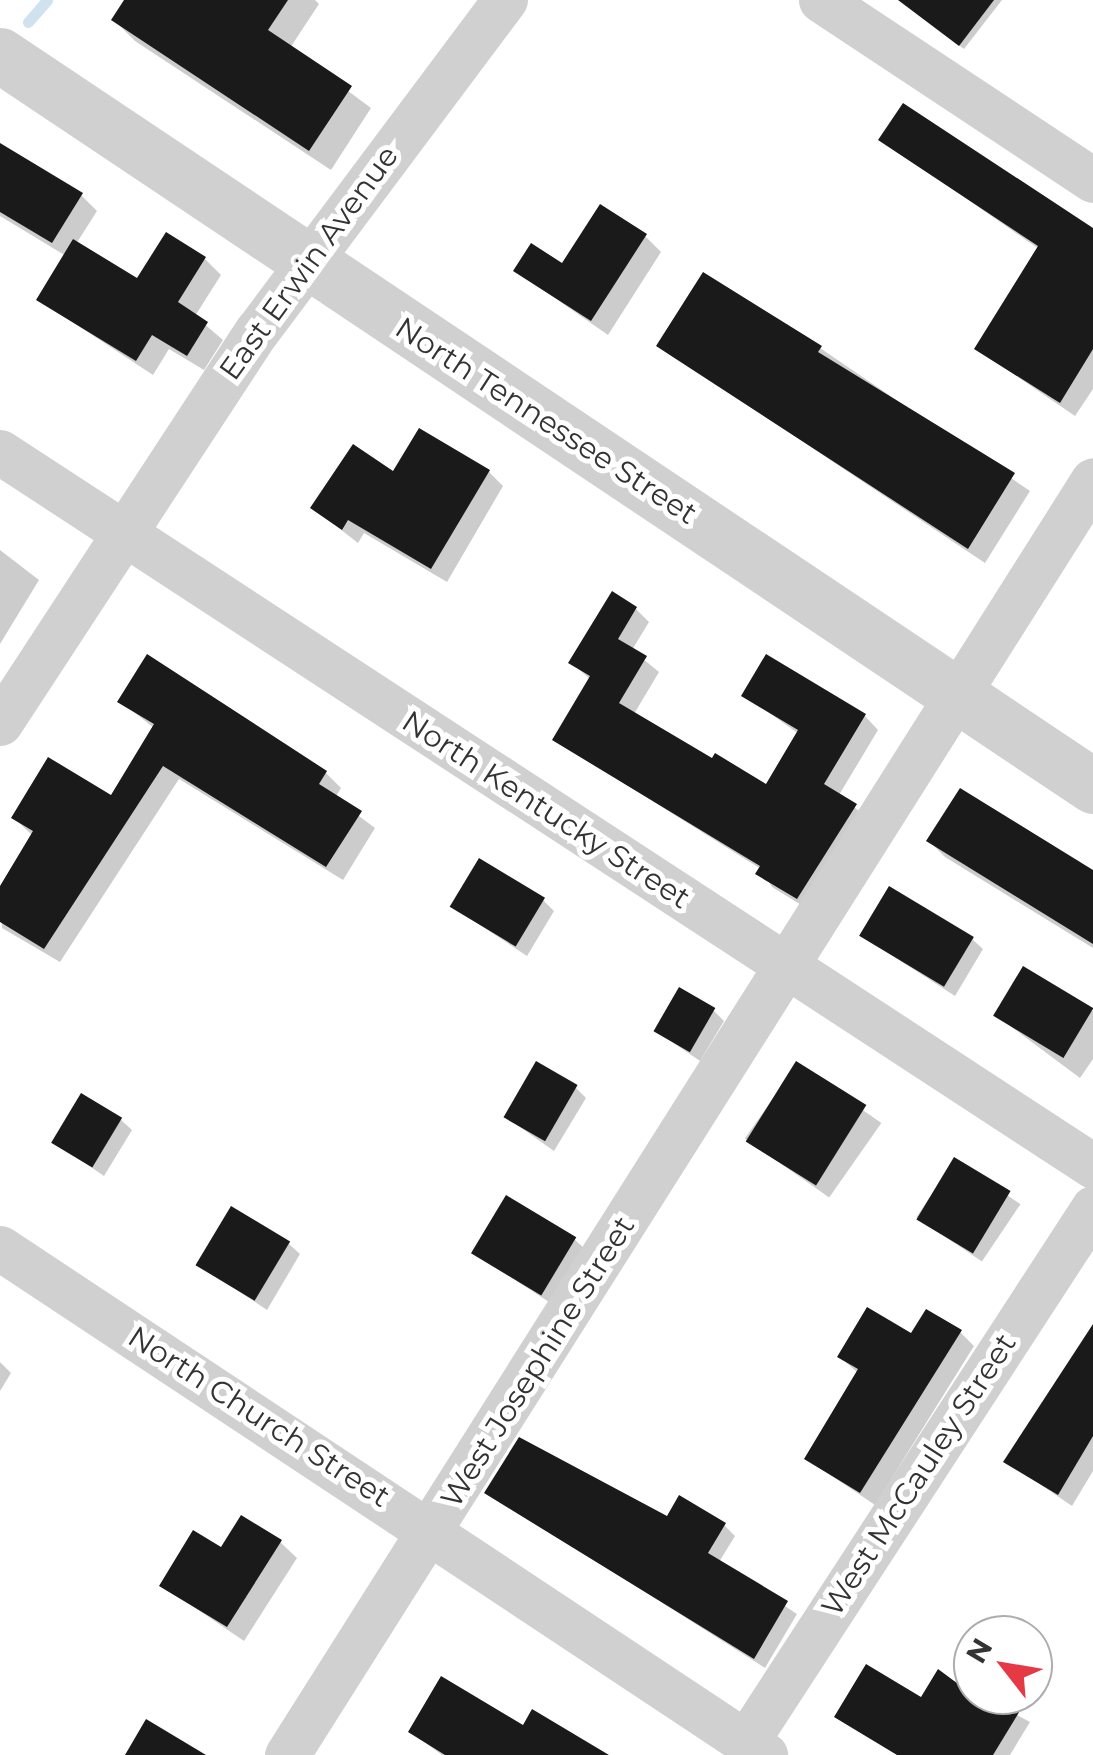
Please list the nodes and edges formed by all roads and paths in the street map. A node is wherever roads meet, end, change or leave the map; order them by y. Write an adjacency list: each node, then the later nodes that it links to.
1 (505, 0): 5 (street, East Erwin Avenue)
2 (821, 0): 4 (street)
3 (0, 55): 5 (street, North Tennessee Street)
4 (1093, 180)
5 (307, 264): 8 (street, East Erwin Avenue); 9 (street, North Tennessee Street)
6 (0, 452): 8 (street, North Kentucky Street)
7 (1093, 480): 9 (street, West Josephine Street)
8 (123, 533): 10 (street, East Erwin Avenue); 12 (street, North Kentucky Street)
9 (958, 694): 11 (street, North Tennessee Street); 12 (street, West Josephine Street)
10 (0, 723)
11 (1093, 786)
12 (788, 968): 13 (street, North Kentucky Street); 16 (street, West Josephine Street)
13 (1093, 1166)
14 (1093, 1208): 17 (street, West McCauley Street)
15 (0, 1248): 16 (street, North Church Street)
16 (432, 1529): 17 (street, North Church Street); 18 (street, West Josephine Street)
17 (755, 1748)
18 (287, 1755)

